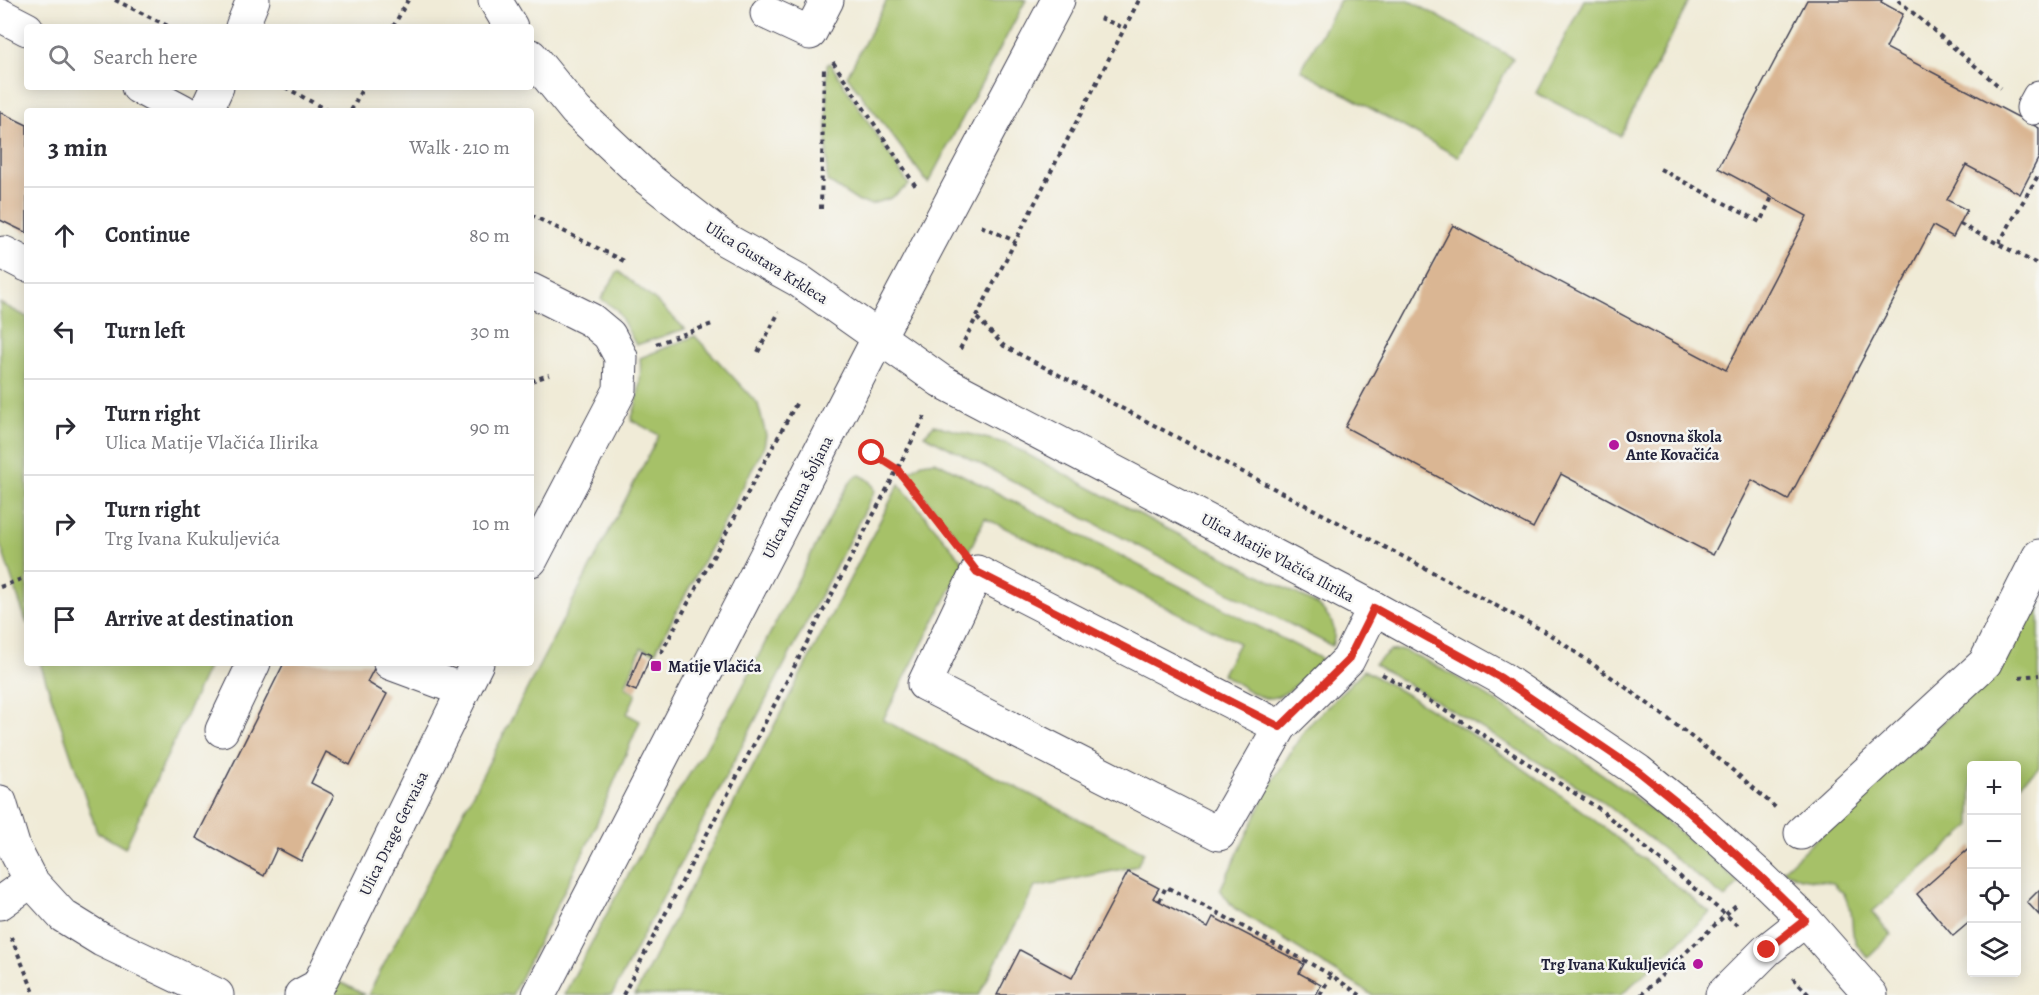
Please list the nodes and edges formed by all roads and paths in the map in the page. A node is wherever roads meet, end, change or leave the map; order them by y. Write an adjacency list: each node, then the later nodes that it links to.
1 (116, 0): 12 (path)
2 (253, 0): 13 (street)
3 (408, 0): 14 (path)
4 (495, 0): 15 (street)
5 (827, 0): 18 (street)
6 (1058, 0): 46 (street, Ulica Antuna Šoljana)
7 (1139, 0): 17 (path)
8 (1898, 0): 24 (path)
9 (767, 13): 18 (street)
10 (0, 15): 16 (street)
11 (1100, 18): 17 (path)
12 (164, 24)
13 (243, 24)
14 (395, 24)
15 (509, 24)
16 (24, 27)
17 (1124, 28): 37 (path)
18 (817, 40): 31 (path); 33 (path)
19 (534, 60): 46 (street, Ulica Gustava Krkleca)
20 (144, 90): 25 (street)
21 (216, 90): 26 (street)
22 (290, 90): 27 (path)
23 (362, 90): 28 (path)
24 (2036, 103)
25 (177, 108)
26 (207, 108)
27 (323, 108)
28 (352, 108)
29 (1660, 169): 32 (path)
30 (2039, 174): 38 (path)
31 (920, 191)
32 (1772, 197)
33 (821, 209)
34 (534, 216): 39 (path)
35 (976, 224): 37 (path)
36 (1960, 224): 38 (path)
37 (1015, 242): 43 (path)
38 (1999, 243): 40 (path)
39 (626, 262)
40 (2039, 265)
41 (534, 292): 55 (street)
42 (782, 306): 48 (path)
43 (977, 318): 45 (path); 69 (path)
44 (712, 324): 47 (path)
45 (969, 333)
46 (879, 337): 60 (street, Ulica Matije Vlačića Ilirika); 82 (street, Ulica Antuna Šoljana)
47 (648, 347)
48 (758, 352)
49 (549, 375): 50 (path)
50 (534, 380)
51 (797, 402): 61 (path)
52 (917, 432): 54 (path)
53 (872, 453): 54 (path)
54 (897, 469): 57 (path); 83 (path)
55 (534, 554)
56 (2039, 556): 69 (street)
57 (977, 572): 66 (street); 66 (street)
58 (24, 578): 59 (path)
59 (0, 587)
60 (1374, 608): 66 (street); 75 (street, Ulica Matije Vlačića Ilirika)
61 (661, 652)
62 (253, 666): 67 (street)
63 (407, 666): 65 (street)
64 (1380, 673): 73 (path)
65 (470, 677): 81 (street, Ulica Drage Gervaisa)
66 (1280, 727)
67 (222, 730)
68 (0, 802): 70 (street)
69 (1802, 833)
70 (31, 881): 74 (street); 80 (street)
71 (1740, 900): 73 (path)
72 (1159, 901): 78 (path)
73 (1727, 915): 76 (path); 86 (path)
74 (5, 918): 79 (path)
75 (1805, 920): 87 (street); 89 (street, Ulica Matije Vlačića Ilirika)
76 (1743, 930)
77 (1786, 971): 88 (path)
78 (1331, 975): 84 (path); 85 (path)
79 (35, 995)
80 (217, 995)
81 (301, 995)
82 (539, 995)
83 (622, 995)
84 (1320, 995)
85 (1360, 995)
86 (1641, 995)
87 (1722, 995)
88 (1809, 995)
89 (1871, 995)

